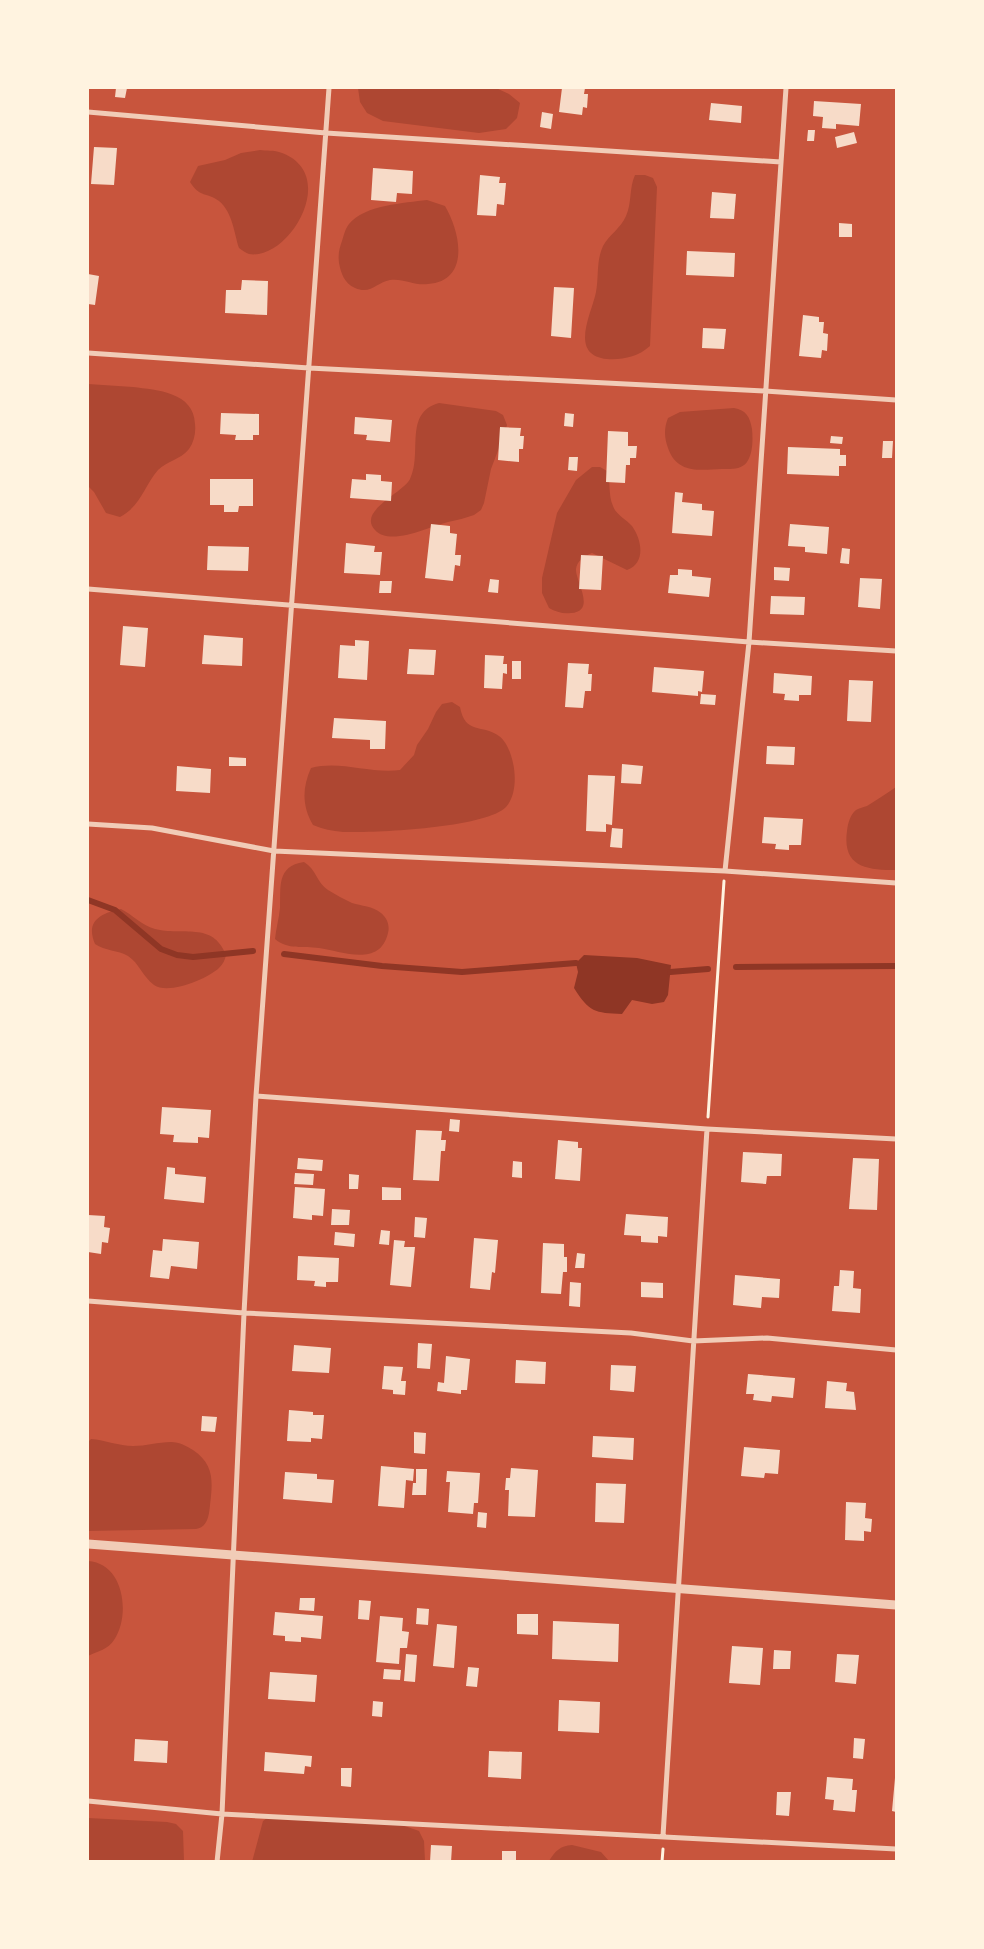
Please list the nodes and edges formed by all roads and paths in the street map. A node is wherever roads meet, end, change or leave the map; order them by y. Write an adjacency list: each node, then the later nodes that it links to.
1 (329, 88): 4 (street)
2 (786, 88): 5 (street)
3 (88, 112): 4 (street)
4 (326, 133): 5 (street); 7 (street)
5 (782, 162): 8 (street)
6 (88, 353): 7 (street)
7 (309, 368): 8 (street); 11 (street)
8 (765, 391): 9 (street); 12 (street)
9 (896, 400)
10 (88, 589): 11 (street)
11 (293, 605): 12 (street); 15 (street)
12 (749, 642): 13 (street); 16 (street)
13 (896, 650)
14 (88, 824): 15 (street)
15 (274, 851): 16 (street); 18 (street)
16 (725, 871): 17 (street); 19 (path)
17 (896, 883)
18 (256, 1096): 19 (street); 22 (street)
19 (707, 1128): 20 (street); 23 (street)
20 (896, 1139)
21 (88, 1301): 22 (street)
22 (244, 1313): 23 (street); 26 (street)
23 (693, 1341): 24 (street); 27 (street)
24 (896, 1350)
25 (88, 1544): 26 (street)
26 (234, 1555): 27 (street); 30 (street)
27 (678, 1589): 28 (street); 31 (street)
28 (896, 1606)
29 (88, 1801): 30 (street)
30 (222, 1814): 31 (street); 33 (street)
31 (664, 1836): 32 (street)
32 (896, 1849)
33 (218, 1862)

